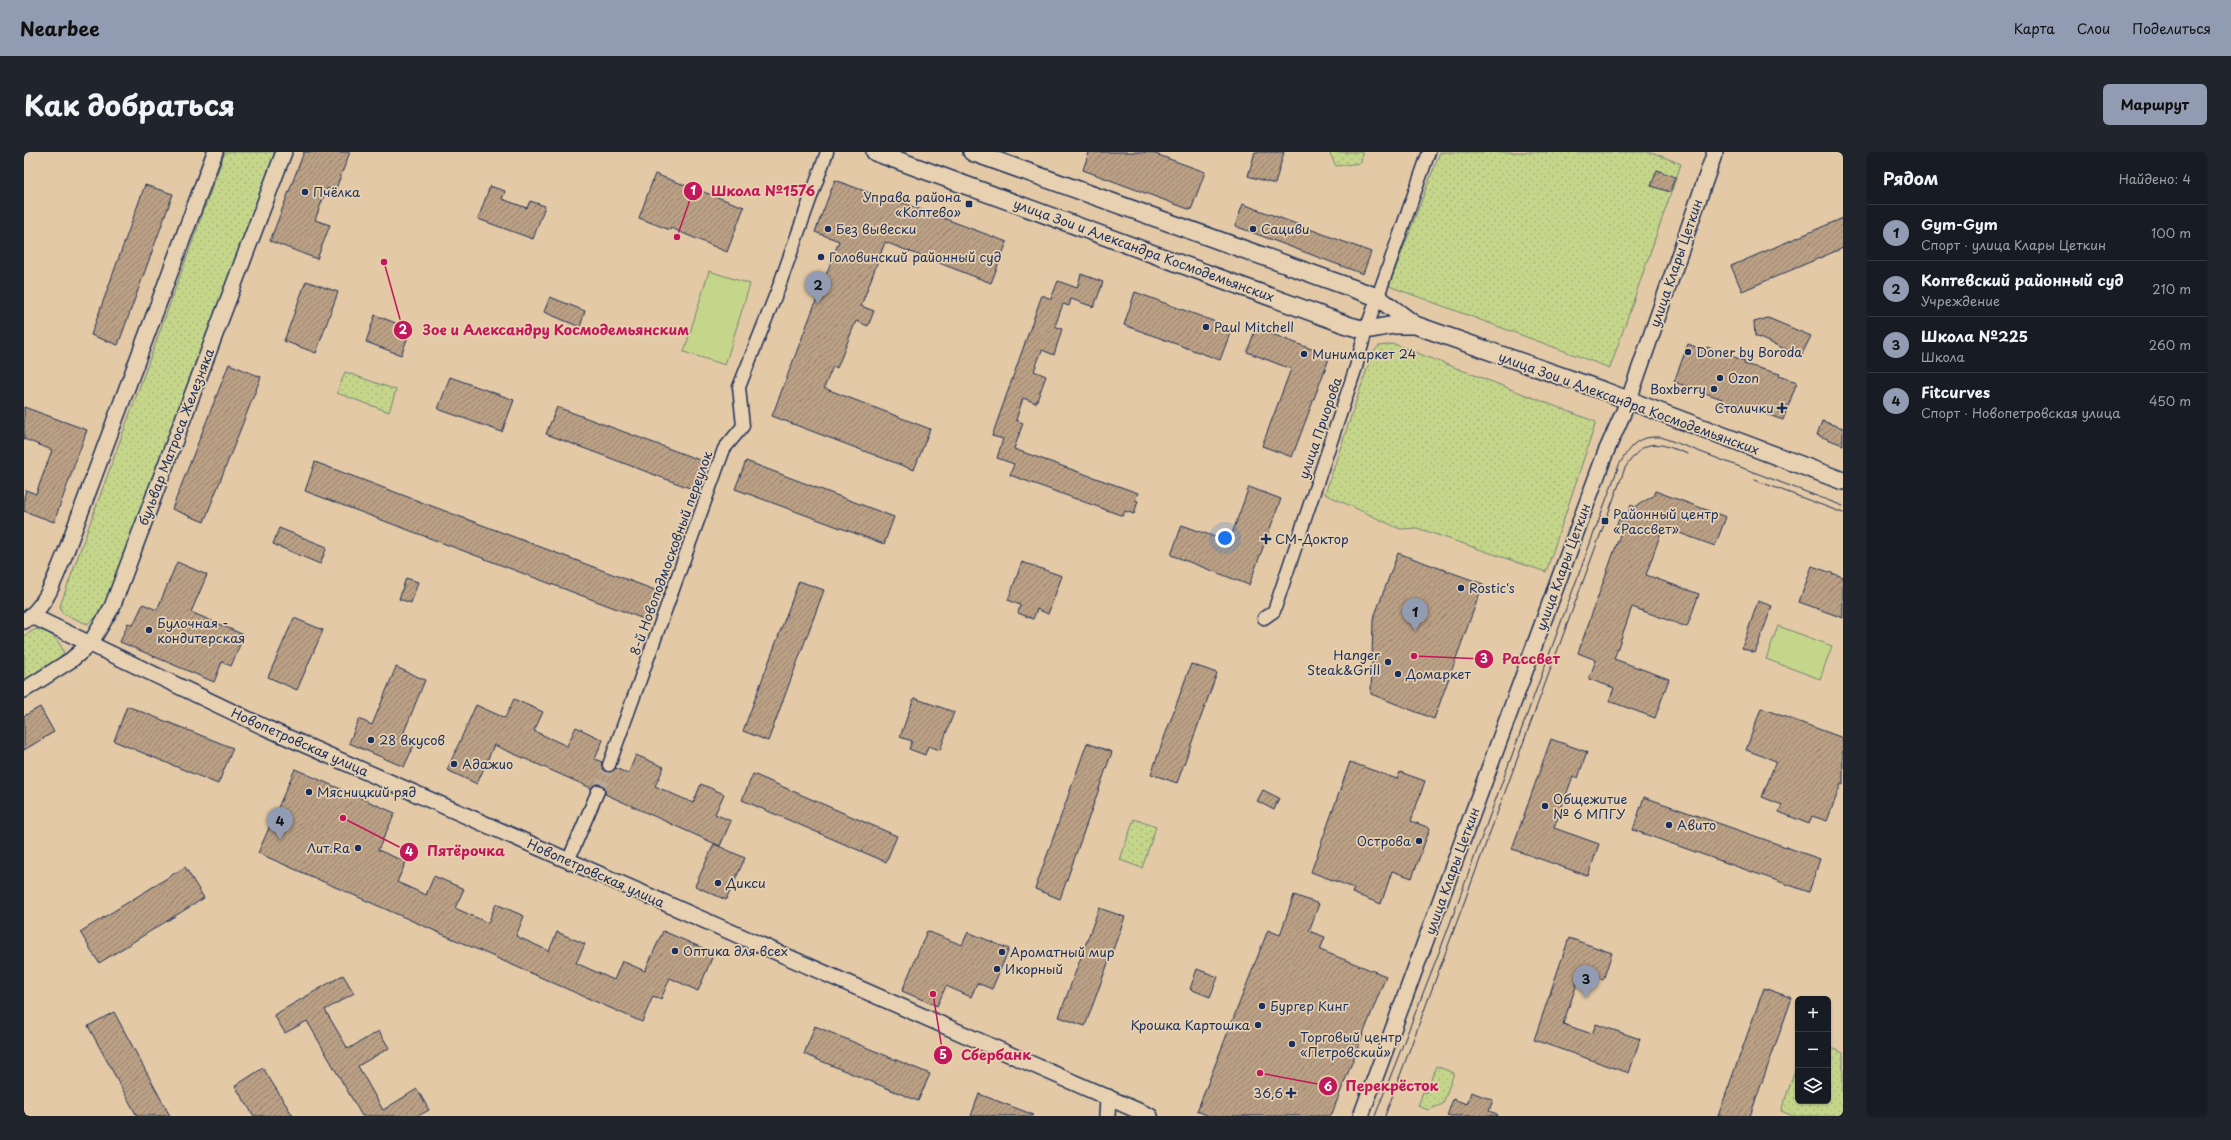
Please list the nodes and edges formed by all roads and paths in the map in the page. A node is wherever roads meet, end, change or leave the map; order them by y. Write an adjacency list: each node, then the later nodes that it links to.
1 (215, 152): 13 (street)
2 (284, 152): 15 (street, бульвар Матроса Железняка)
3 (827, 152): 17 (street, 8-й Новоподмосковный переулок)
4 (875, 152): 10 (main road, улица Зои и Александра Космодемьянских)
5 (972, 152): 8 (main road, улица Зои и Александра Космодемьянских)
6 (1429, 152): 8 (street, улица Приорова)
7 (1714, 152): 11 (street, улица Клары Цеткин)
8 (1377, 298): 9 (main road, улица Зои и Александра Космодемьянских); 10 (street, улица Приорова)
9 (1415, 325): 10 (main road, улица Зои и Александра Космодемьянских); 11 (main road, улица Зои и Александра Космодемьянских)
10 (1366, 330): 14 (street, улица Приорова)
11 (1628, 402): 12 (main road, улица Зои и Александра Космодемьянских); 23 (street, улица Клары Цеткин)
12 (1843, 481)
13 (27, 616): 15 (street, Новопетровская улица)
14 (1264, 618)
15 (90, 644): 16 (street, бульвар Матроса Железняка); 19 (street, Новопетровская улица)
16 (24, 690)
17 (609, 765)
18 (598, 791): 19 (street)
19 (568, 861): 20 (street, Новопетровская улица)
20 (1108, 1097): 21 (street); 22 (street, Новопетровская улица)
21 (1107, 1116)
22 (1150, 1116)
23 (1361, 1116)

